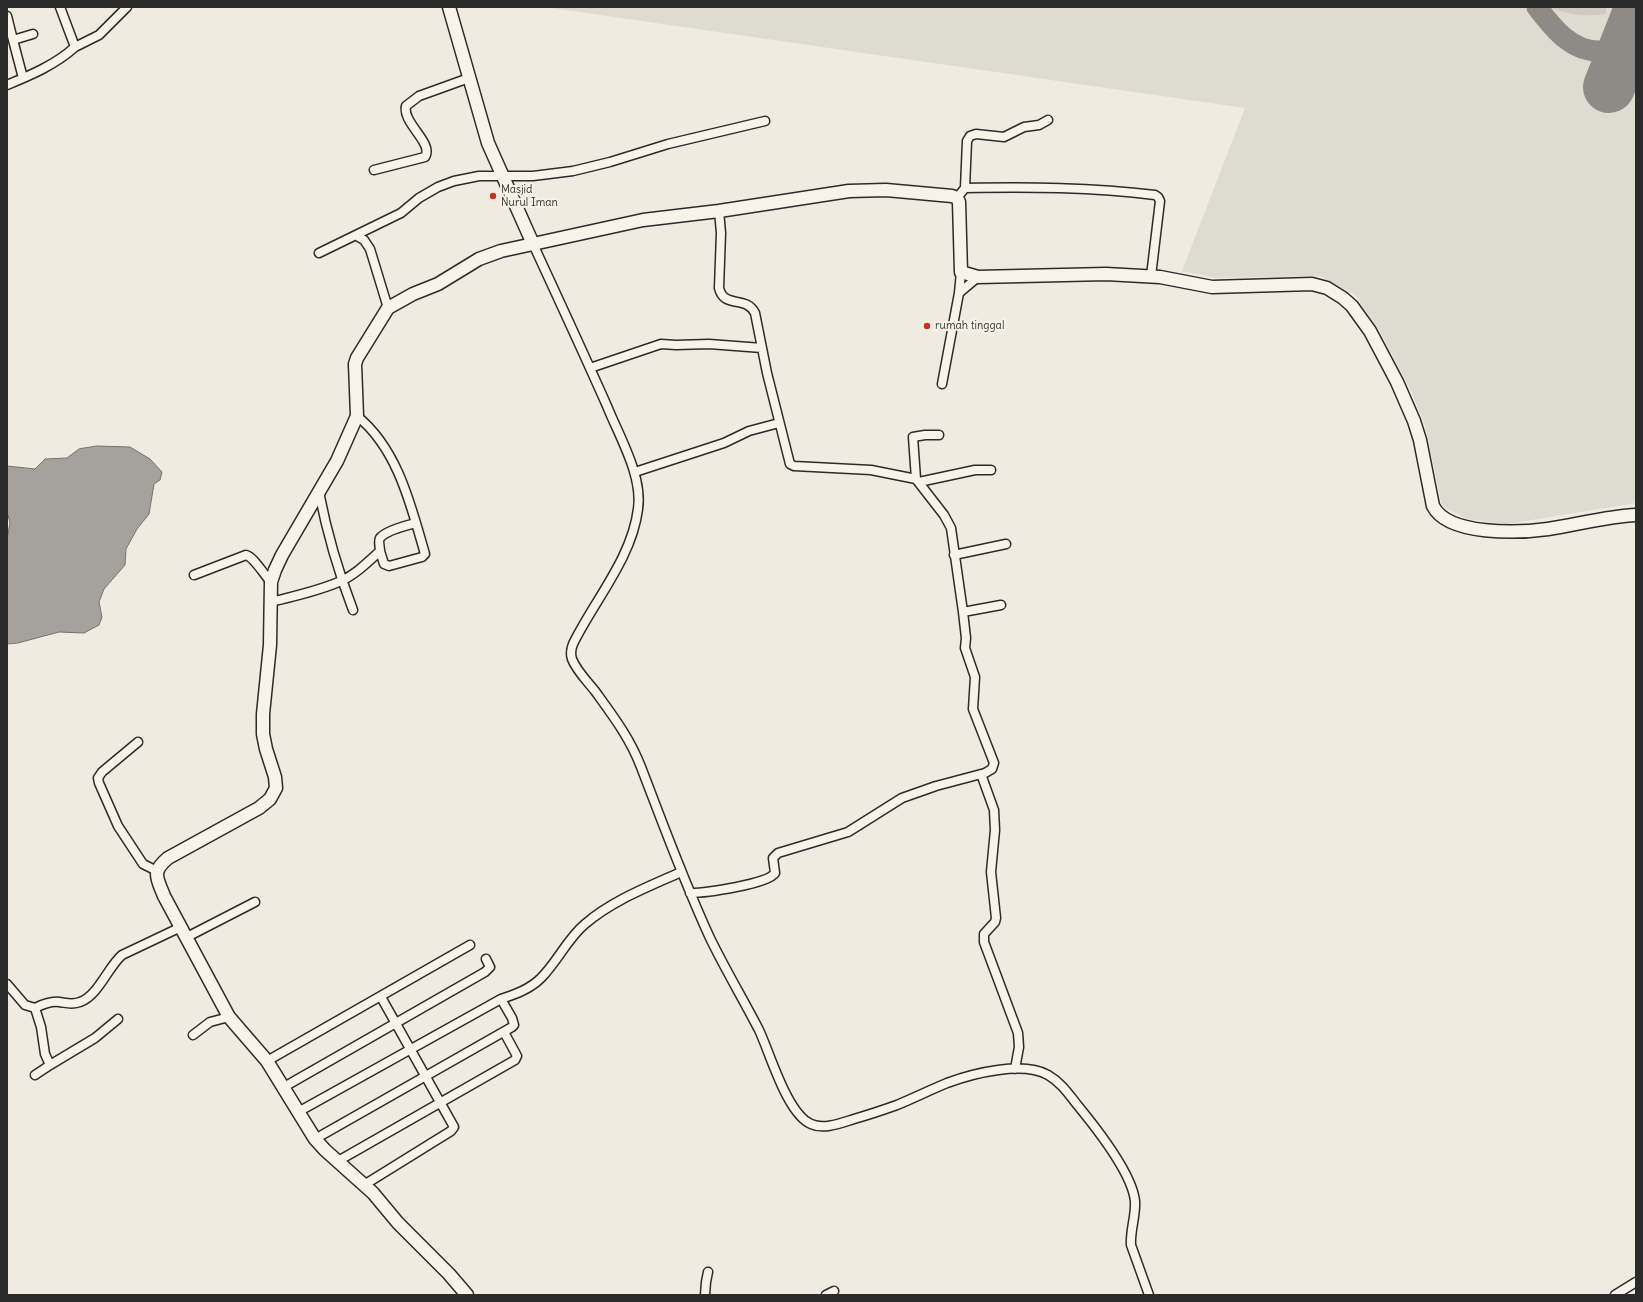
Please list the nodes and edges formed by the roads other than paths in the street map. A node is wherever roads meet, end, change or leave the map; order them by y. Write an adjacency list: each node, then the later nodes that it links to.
1 (60, 7): 7 (street)
2 (127, 7): 7 (street)
3 (449, 7): 9 (street)
4 (7, 16): 6 (street)
5 (33, 34): 6 (street)
6 (13, 40): 8 (street)
7 (75, 47): 8 (street)
8 (23, 78): 10 (street)
9 (469, 78): 13 (street); 14 (street)
10 (7, 85)
11 (1048, 120): 15 (street)
12 (765, 121): 14 (street)
13 (374, 170)
14 (501, 176): 18 (street); 19 (street)
15 (965, 188): 16 (street); 22 (street)
16 (957, 198): 17 (street); 21 (street)
17 (719, 211): 19 (street); 26 (street)
18 (357, 236): 20 (street); 25 (street)
19 (533, 244): 25 (street); 27 (street)
20 (319, 253)
21 (961, 272): 23 (street); 24 (street)
22 (1152, 276): 23 (street); 36 (street)
23 (978, 277): 24 (street)
24 (958, 294): 28 (street)
25 (388, 308): 29 (street)
26 (762, 348): 27 (street); 30 (street)
27 (590, 368): 33 (street)
28 (942, 384)
29 (358, 416): 35 (street); 37 (street)
30 (779, 423): 33 (street); 34 (street)
31 (939, 435): 34 (street)
32 (991, 470): 34 (street)
33 (635, 472): 51 (street)
34 (918, 480): 40 (street)
35 (320, 492): 42 (street); 43 (street)
36 (1636, 515)
37 (416, 523): 39 (street); 39 (street)
38 (1006, 544): 40 (street)
39 (380, 551): 42 (street)
40 (954, 555): 47 (street)
41 (194, 575): 43 (street)
42 (342, 580): 44 (street); 46 (street)
43 (271, 582): 44 (street)
44 (271, 602): 50 (street)
45 (1001, 605): 47 (street)
46 (353, 610)
47 (963, 612): 49 (street)
48 (138, 742): 50 (street)
49 (981, 774): 52 (street); 69 (street)
50 (157, 871): 54 (street)
51 (681, 872): 52 (street); 59 (street)
52 (690, 893): 69 (street)
53 (255, 902): 54 (street)
54 (184, 932): 60 (street); 61 (street)
55 (470, 945): 58 (street)
56 (486, 959): 63 (street)
57 (7, 984): 60 (street)
58 (381, 997): 63 (street); 67 (street)
59 (501, 999): 64 (street); 66 (street)
60 (35, 1008): 68 (street)
61 (230, 1017): 65 (street); 67 (street)
62 (118, 1019): 68 (street)
63 (396, 1023): 66 (street); 72 (street)
64 (504, 1032): 71 (street); 73 (street)
65 (193, 1035)
66 (412, 1049): 71 (street); 74 (street)
67 (267, 1061): 72 (street)
68 (50, 1065): 70 (street)
69 (1015, 1069): 84 (street)
70 (35, 1075)
71 (426, 1076): 73 (street); 75 (street)
72 (284, 1087): 74 (street)
73 (441, 1103): 76 (street); 77 (street)
74 (298, 1112): 75 (street)
75 (315, 1139): 76 (street)
76 (338, 1161): 77 (street)
77 (364, 1185): 81 (street)
78 (708, 1272): 82 (street)
79 (1636, 1282): 85 (street)
80 (834, 1291): 83 (street)
81 (468, 1295)
82 (706, 1295)
83 (826, 1295)
84 (1149, 1295)
85 (1615, 1295)

